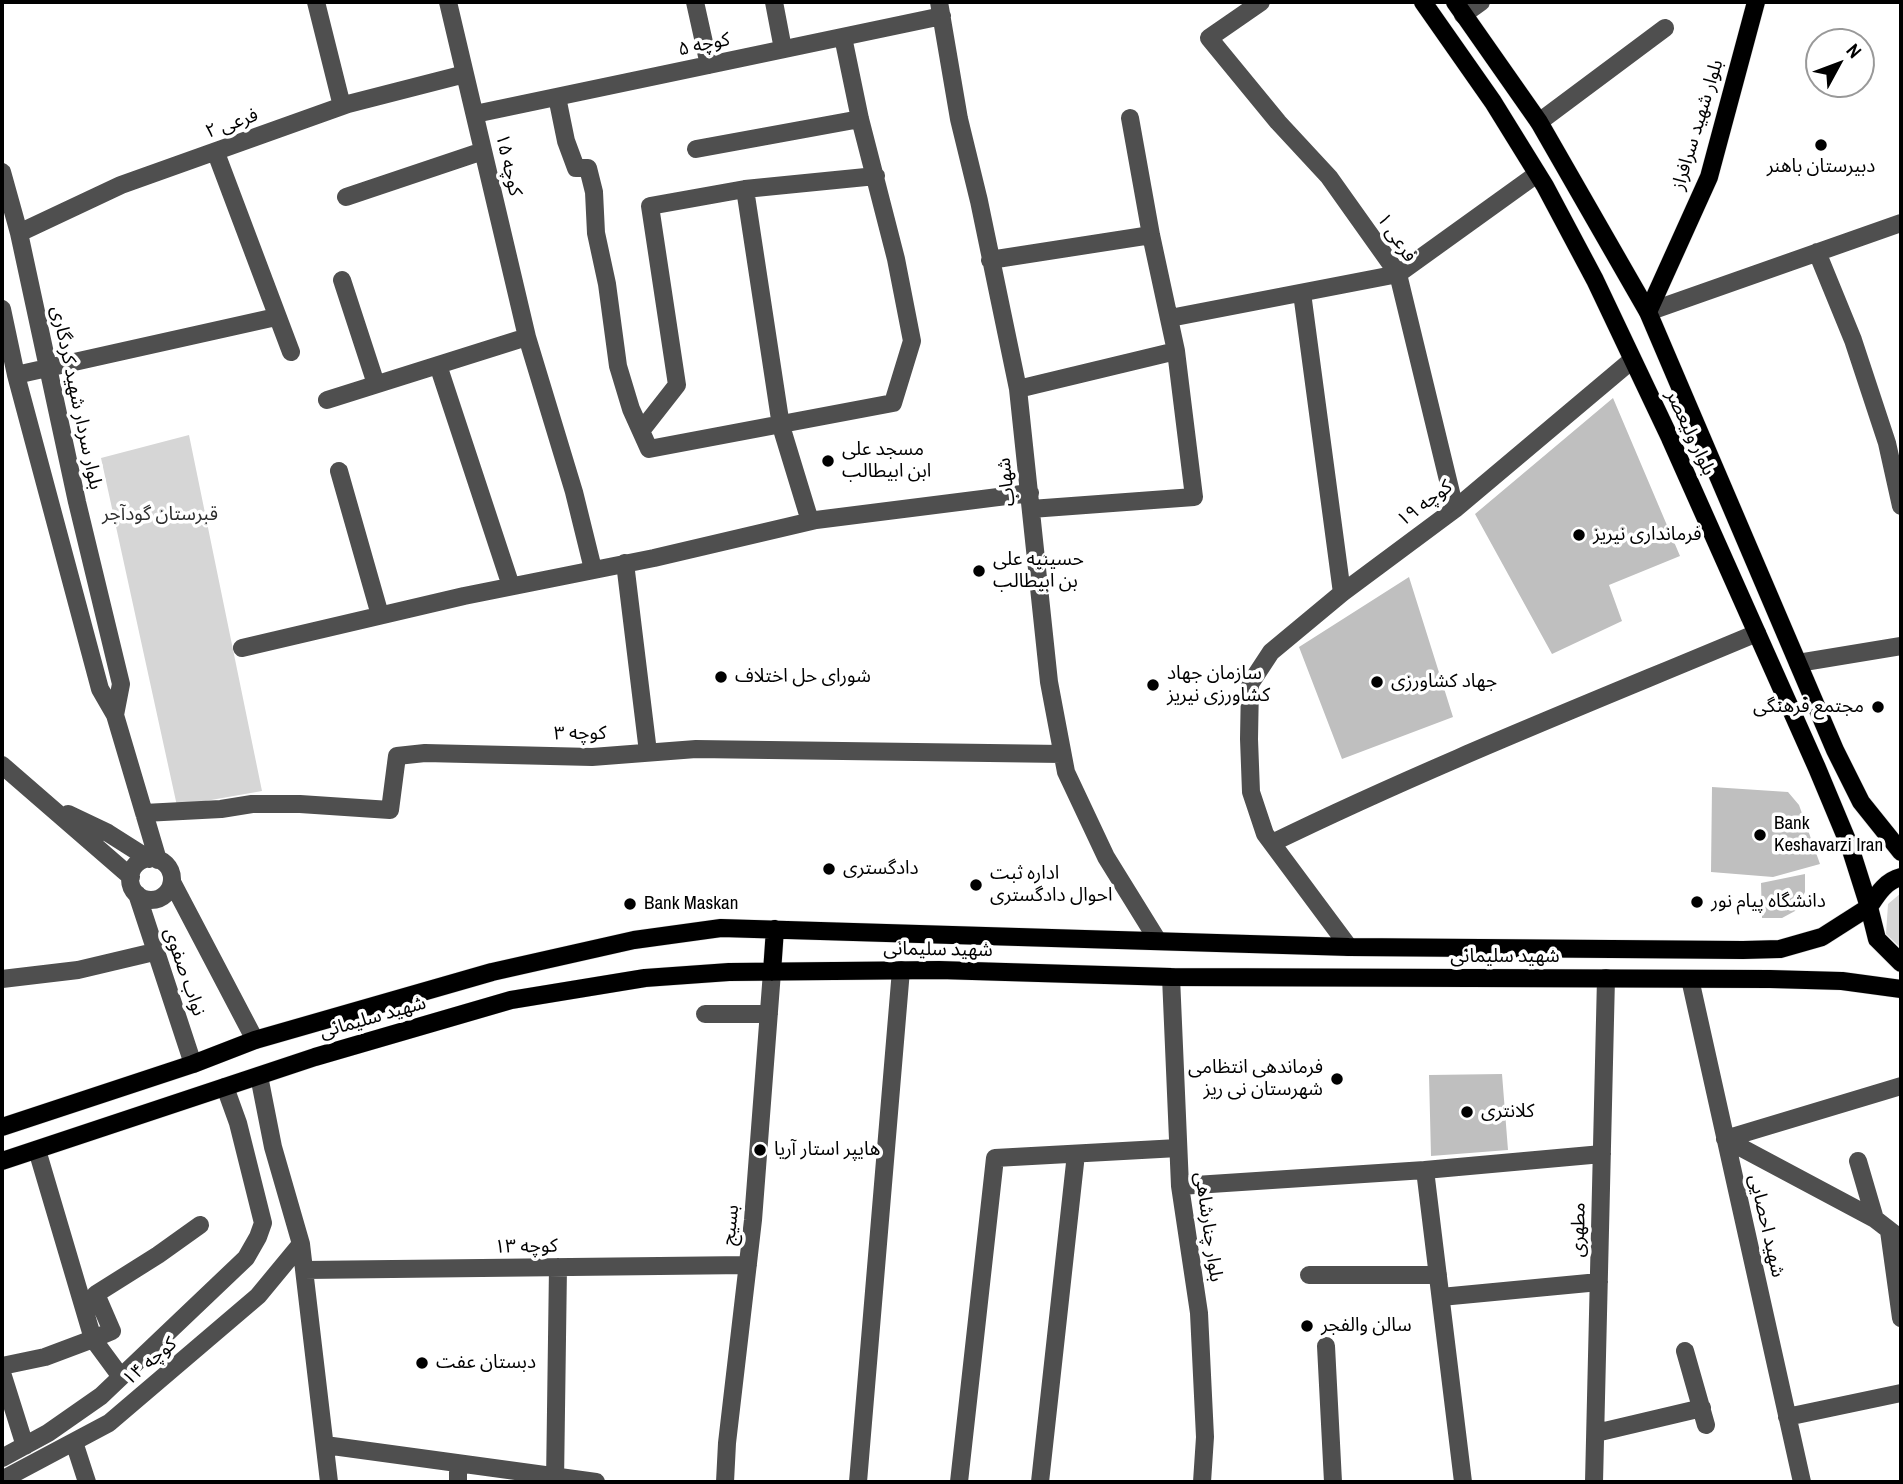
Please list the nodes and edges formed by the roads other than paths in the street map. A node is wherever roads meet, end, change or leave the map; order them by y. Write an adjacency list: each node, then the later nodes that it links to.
1 (316, 2): 19 (street)
2 (448, 2): 17 (street, کوچه ۱۵)
3 (695, 2): 16 (street)
4 (774, 2): 15 (street)
5 (1261, 2): 37 (street, فرعی ۱)
6 (1423, 2): 28 (main road, بلوار ولیعصر)
7 (1481, 2): 10 (street)
8 (1749, 2): 12 (main road, بلوار شهید سرافراز)
9 (1756, 2): 12 (main road, بلوار شهید سرافراز)
10 (1459, 8): 23 (main road, بلوار ولیعصر)
11 (941, 9): 14 (street, کوچه ۵); 36 (street, شهاب)
12 (1749, 25): 41 (main road, بلوار شهید سرافراز)
13 (1665, 28): 23 (street)
14 (843, 37): 15 (street, کوچه ۵); 22 (street)
15 (783, 50): 16 (street, کوچه ۵)
16 (709, 65): 18 (street, کوچه ۵)
17 (465, 74): 19 (street, فرعی ۲); 20 (street, کوچه ۱۵)
18 (557, 97): 20 (street, کوچه ۵); 55 (street)
19 (342, 106): 26 (street, فرعی ۲)
20 (475, 114): 25 (street, کوچه ۱۵)
21 (1130, 118): 34 (street)
22 (860, 119): 24 (street); 29 (street)
23 (1539, 122): 41 (main road, بلوار ولیعصر)
24 (696, 149)
25 (483, 151): 31 (street); 44 (street, کوچه ۱۵)
26 (216, 153): 33 (street, فرعی ۲); 42 (street)
27 (2, 172): 33 (street, بلوار سردار شهید کردگاری)
28 (1537, 174): 37 (street); 47 (main road, بلوار ولیعصر)
29 (876, 176): 30 (street); 54 (street)
30 (744, 189): 54 (street); 55 (street)
31 (346, 197)
32 (1901, 223): 35 (street)
33 (19, 233): 49 (street, بلوار سردار شهید کردگاری)
34 (1151, 235): 36 (street); 43 (street)
35 (1817, 252): 41 (street); 58 (street)
36 (990, 260): 52 (street, شهاب)
37 (1398, 274): 39 (street); 59 (street, فرعی ۱)
38 (342, 280): 51 (street)
39 (1302, 293): 43 (street); 64 (street)
40 (2, 309): 50 (street, بلوار سردار شهید کردگاری)
41 (1648, 312): 69 (main road, بلوار ولیعصر)
42 (276, 317): 46 (street); 49 (street)
43 (1170, 318): 45 (street)
44 (527, 337): 48 (street); 62 (street, کوچه ۱۵)
45 (1176, 351): 52 (street); 57 (street)
46 (291, 352)
47 (1632, 360): 59 (street, کوچه ۱۹); 66 (main road, بلوار ولیعصر)
48 (438, 365): 51 (street); 63 (street)
49 (48, 366): 50 (street); 70 (street, بلوار سردار شهید کردگاری)
50 (16, 375): 70 (street, بلوار سردار شهید کردگاری)
51 (376, 384): 53 (street)
52 (1018, 389): 57 (street, شهاب)
53 (327, 400)
54 (781, 426): 55 (street); 60 (street)
55 (640, 431)
56 (339, 471): 65 (street)
57 (1030, 501): 60 (street); 72 (street, شهاب)
58 (1901, 506)
59 (1455, 509): 64 (street, کوچه ۱۹)
60 (810, 521): 61 (street)
61 (625, 564): 62 (street); 71 (street)
62 (593, 569): 63 (street)
63 (511, 586): 65 (street)
64 (1342, 593): 76 (street, کوچه ۱۹)
65 (380, 615): 68 (street)
66 (1757, 633): 76 (street); 82 (main road, بلوار ولیعصر)
67 (1901, 646): 69 (street)
68 (242, 648)
69 (1798, 663): 77 (main road, بلوار ولیعصر)
70 (115, 715): 75 (street, بلوار سردار شهید کردگاری)
71 (648, 752): 72 (street, کوچه ۳); 75 (street, کوچه ۳)
72 (1062, 754): 84 (street, شهاب)
73 (2, 765): 74 (street)
74 (49, 805): 78 (street); 81 (street)
75 (144, 813): 78 (street, بلوار سردار شهید کردگاری)
76 (1272, 843): 85 (street)
77 (1901, 852)
78 (153, 859): 80 (street); 81 (street)
79 (1901, 877): 82 (main road, شهید سلیمانی)
80 (172, 882): 81 (street); 98 (street)
81 (134, 886): 86 (street, نواب صفوی)
82 (1869, 907): 85 (main road, شهید سلیمانی); 87 (main road, بلوار ولیعصر)
83 (775, 929): 84 (main road, شهید سلیمانی); 89 (main road); 98 (main road, شهید سلیمانی)
84 (1158, 941): 85 (main road, شهید سلیمانی)
85 (1349, 947): 91 (main road)
86 (154, 952): 93 (street); 99 (street, نواب صفوی)
87 (1901, 963)
88 (901, 970): 89 (main road, شهید سلیمانی); 90 (main road, شهید سلیمانی); 146 (street)
89 (772, 972): 97 (street, بسیج); 100 (main road, شهید سلیمانی)
90 (1171, 977): 91 (main road, شهید سلیمانی); 105 (street, بلوار چنارشاهی)
91 (1349, 978): 92 (main road, شهید سلیمانی)
92 (1606, 978): 94 (main road, شهید سلیمانی); 108 (street, مطهری)
93 (2, 979)
94 (1689, 979): 95 (main road, شهید سلیمانی); 104 (street, شهید احصایی)
95 (1901, 989)
96 (705, 1014): 97 (street)
97 (769, 1014): 116 (street, بسیج)
98 (255, 1040): 99 (main road, شهید سلیمانی)
99 (193, 1064): 103 (main road, شهید سلیمانی)
100 (259, 1076): 102 (main road, شهید سلیمانی); 115 (street)
101 (1901, 1086): 104 (street)
102 (225, 1087): 106 (main road, شهید سلیمانی); 129 (street, کوچه ۱۴)
103 (2, 1127)
104 (1725, 1139): 114 (street); 131 (street, شهید احصایی)
105 (1178, 1148): 107 (street); 112 (street, بلوار چنارشاهی)
106 (37, 1150): 109 (main road, شهید سلیمانی); 124 (street)
107 (1076, 1154): 147 (street); 148 (street)
108 (1602, 1154): 111 (street); 121 (street, مطهری)
109 (2, 1161)
110 (1858, 1161): 114 (street)
111 (1425, 1170): 112 (street); 120 (street)
112 (1180, 1186): 149 (street, بلوار چنارشاهی)
113 (200, 1225): 124 (street)
114 (1888, 1230): 123 (street)
115 (301, 1244): 118 (street); 133 (street, کوچه ۱۴)
116 (748, 1265): 117 (street, کوچه ۱۳); 145 (street, بسیج)
117 (558, 1267): 118 (street, کوچه ۱۳); 139 (street)
118 (304, 1270): 134 (street)
119 (1309, 1275): 120 (street)
120 (1438, 1275): 122 (street)
121 (1599, 1282): 122 (street); 132 (street, مطهری)
122 (1441, 1297): 151 (street)
123 (1901, 1318)
124 (93, 1339): 127 (street); 129 (street)
125 (1326, 1346): 150 (street)
126 (1685, 1351): 132 (street)
127 (2, 1366)
128 (2, 1373): 135 (street)
129 (121, 1377): 135 (street, کوچه ۱۴)
130 (1901, 1393): 131 (street)
131 (1787, 1417): 153 (street, شهید احصایی)
132 (1596, 1433): 152 (street, مطهری)
133 (74, 1442): 138 (street, کوچه ۱۴); 141 (street)
134 (325, 1445): 137 (street); 142 (street)
135 (25, 1446): 136 (street, کوچه ۱۴)
136 (2, 1458)
137 (458, 1463): 139 (street); 143 (street)
138 (26, 1476): 140 (street, کوچه ۱۴)
139 (554, 1479): 144 (street)
140 (2, 1480)
141 (87, 1482)
142 (329, 1482)
143 (458, 1482)
144 (596, 1482)
145 (725, 1482)
146 (858, 1482)
147 (959, 1482)
148 (1040, 1482)
149 (1202, 1482)
150 (1333, 1482)
151 (1463, 1482)
152 (1594, 1482)
153 (1802, 1482)

